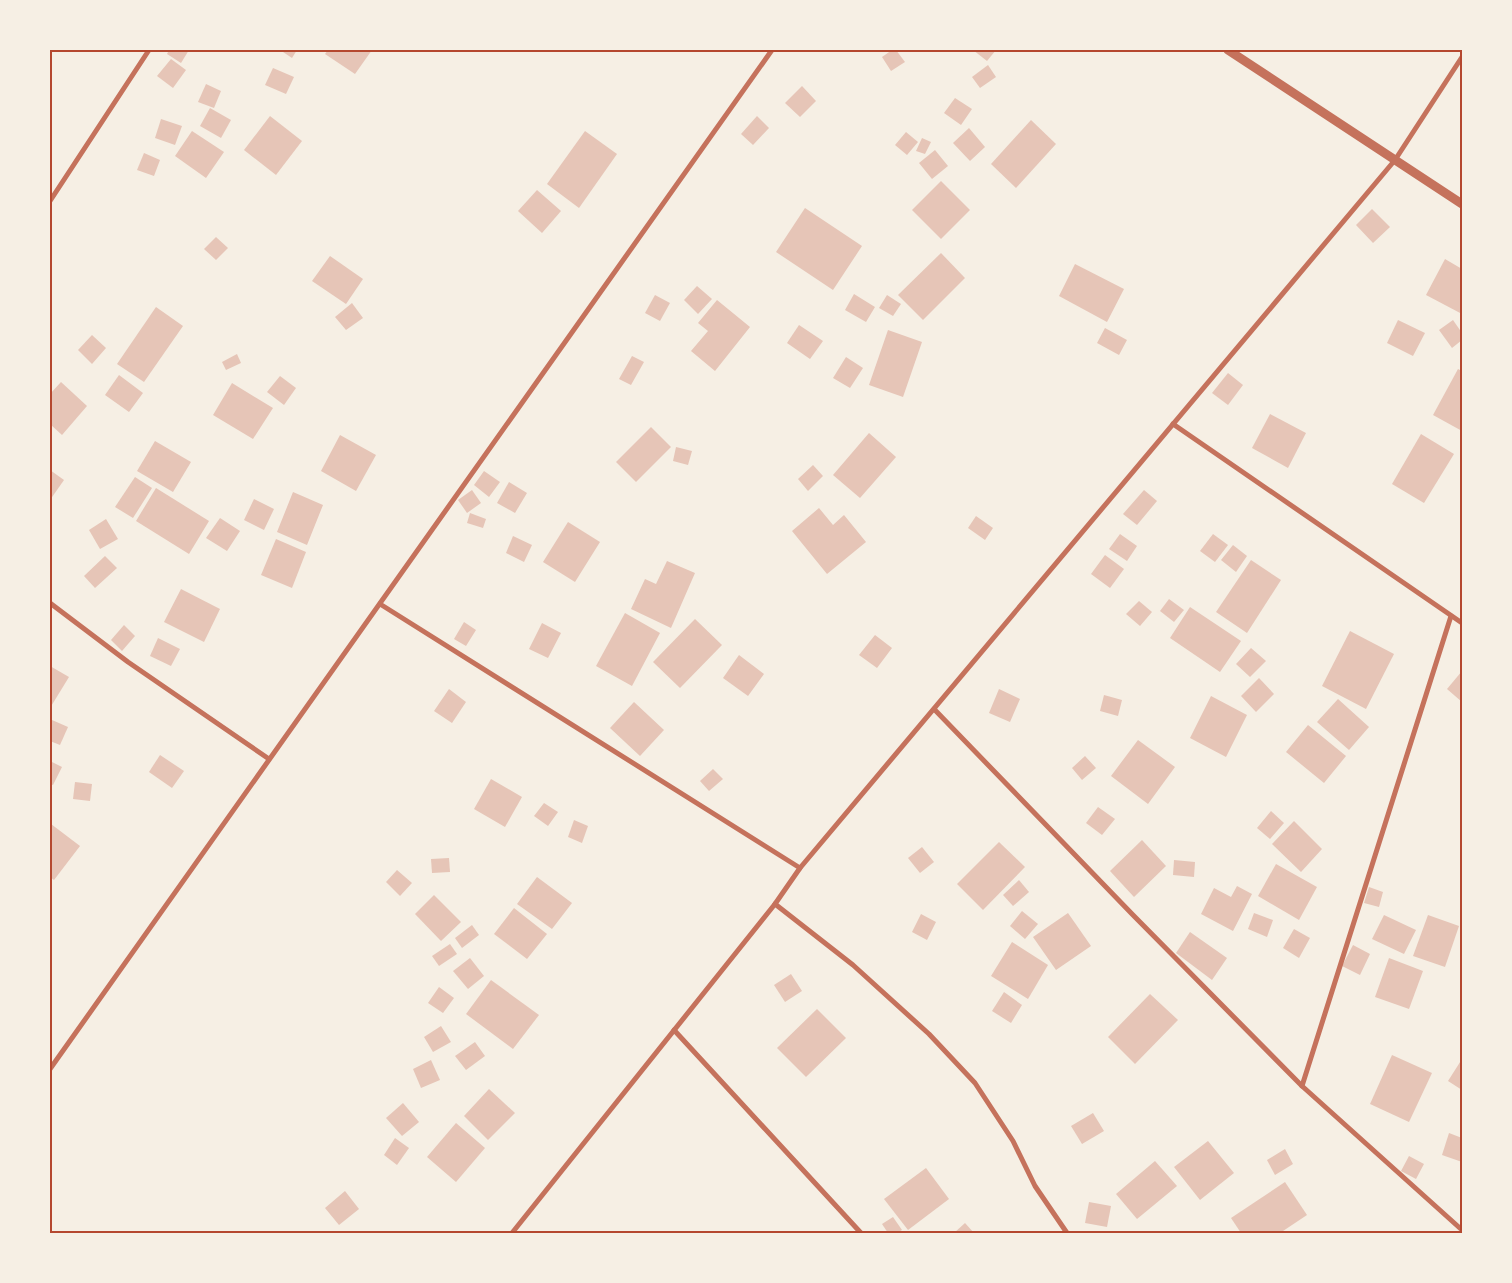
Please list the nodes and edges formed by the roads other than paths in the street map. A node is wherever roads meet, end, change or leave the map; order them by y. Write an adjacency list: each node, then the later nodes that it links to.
1 (150, 50): 6 (street)
2 (772, 50): 10 (street)
3 (1228, 50): 5 (street)
4 (1462, 57): 5 (street)
5 (1395, 160): 7 (street); 8 (street)
6 (50, 201)
7 (1462, 204)
8 (1173, 424): 11 (street); 13 (street)
9 (50, 603): 14 (street)
10 (380, 604): 14 (street); 15 (street)
11 (1450, 616): 12 (street); 19 (street)
12 (1462, 623)
13 (934, 709): 15 (street); 19 (street)
14 (269, 760): 18 (street)
15 (800, 868): 16 (street)
16 (775, 904): 17 (street); 23 (street)
17 (674, 1030): 21 (street); 22 (street)
18 (50, 1069)
19 (1302, 1086): 20 (street)
20 (1462, 1230)
21 (512, 1233)
22 (861, 1233)
23 (1067, 1233)

